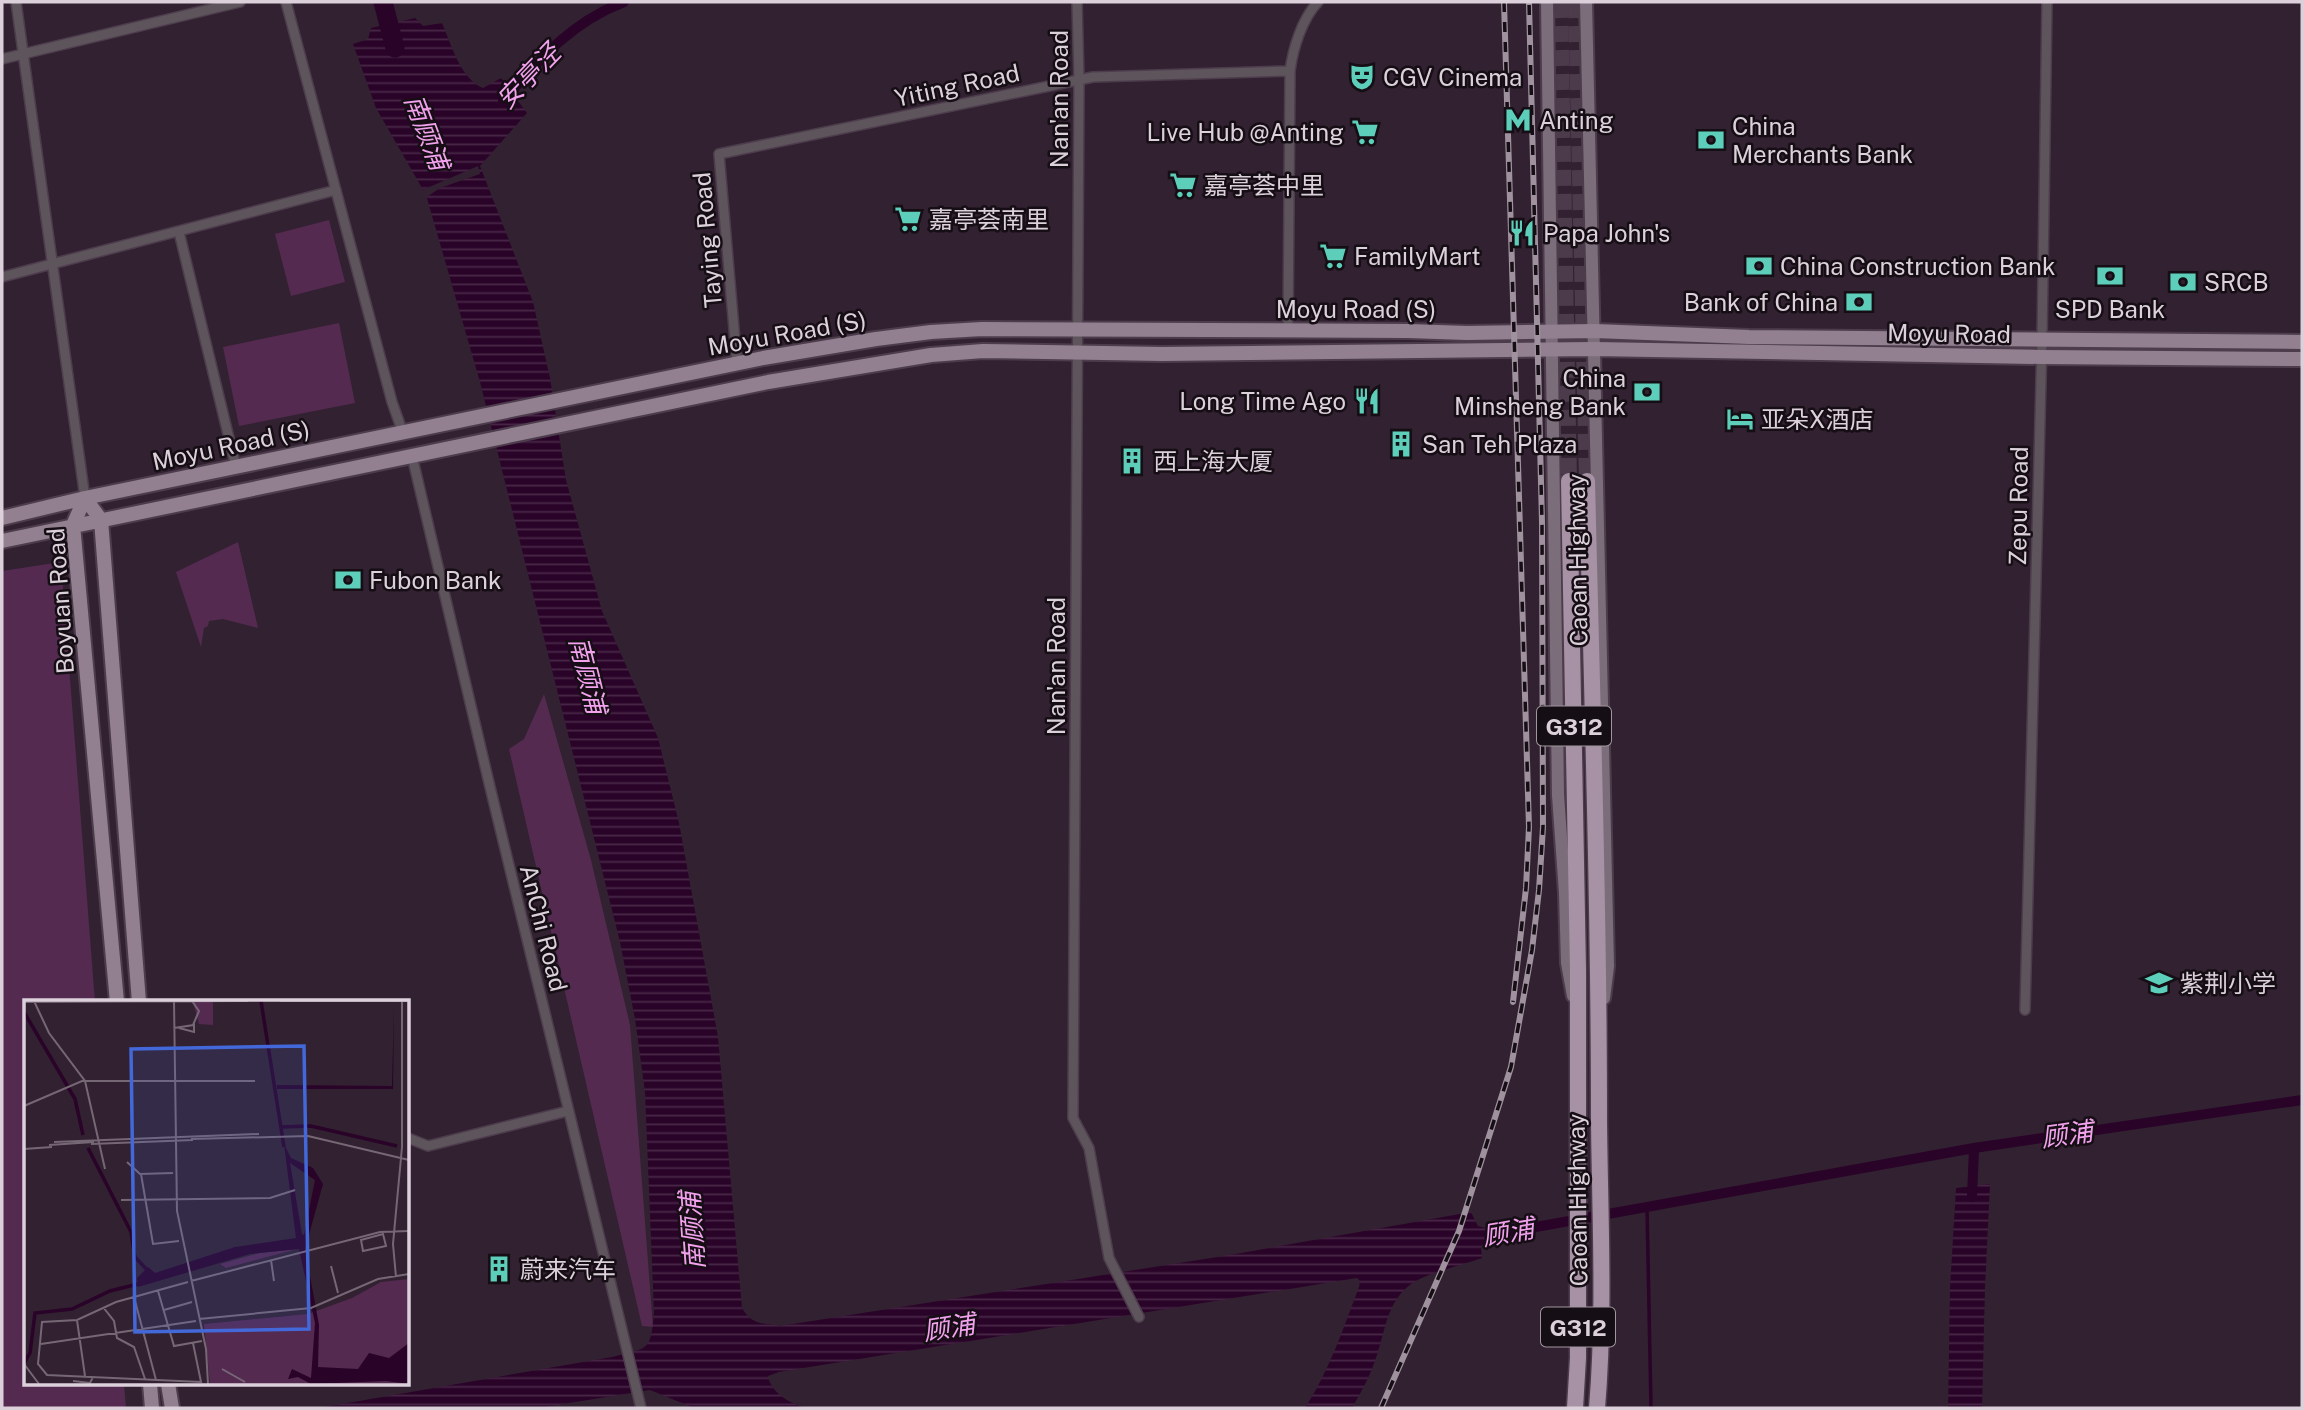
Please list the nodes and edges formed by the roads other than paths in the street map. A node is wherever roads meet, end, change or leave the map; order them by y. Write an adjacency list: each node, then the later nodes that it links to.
1 (16, 2): 9 (street)
2 (240, 2): 9 (street)
3 (286, 2): 14 (street)
4 (1077, 2): 12 (street, Nan'an Road)
5 (1318, 2): 11 (street)
6 (1547, 2): 21 (main road, Caoan Highway)
7 (1586, 2): 19 (main road, Caoan Highway)
8 (2048, 2): 22 (street, Zepu Road)
9 (22, 54): 10 (street); 16 (street)
10 (2, 59)
11 (1290, 71): 12 (street, Yiting Road); 20 (street)
12 (1079, 79): 13 (street, Yiting Road); 18 (street, Nan'an Road)
13 (719, 154): 29 (street, Taying Road)
14 (337, 190): 15 (street); 30 (street)
15 (179, 232): 16 (street); 32 (street)
16 (54, 265): 17 (street); 35 (street)
17 (2, 277)
18 (1078, 330): 20 (main road, Moyu Road (S)); 26 (street, Nan'an Road); 29 (main road, Moyu Road (S))
19 (1595, 331): 21 (main road, Moyu Road (S)); 22 (main road, Moyu Road); 24 (main road, Caoan Highway)
20 (1288, 332): 21 (main road, Moyu Road (S))
21 (1552, 332): 25 (main road, Caoan Highway)
22 (2042, 341): 23 (main road, Moyu Road); 27 (street, Zepu Road)
23 (2302, 342)
24 (1595, 349): 25 (main road, Moyu Road (S)); 27 (main road, Moyu Road); 44 (main road, Caoan Highway)
25 (1551, 350): 26 (main road, Moyu Road (S)); 43 (main road, Caoan Highway)
26 (1077, 351): 31 (main road, Moyu Road (S)); 47 (street, Nan'an Road)
27 (2041, 357): 28 (main road, Moyu Road); 42 (street, Zepu Road)
28 (2302, 359)
29 (737, 364): 30 (main road, Moyu Road (S))
30 (403, 433): 32 (main road, Moyu Road (S))
31 (412, 456): 37 (main road, Moyu Road (S)); 45 (street, AnChi Road)
32 (236, 467): 35 (main road, Moyu Road (S))
33 (1569, 481): 43 (highway, Caoan Highway / G312)
34 (1587, 481): 44 (highway, Caoan Highway / G312)
35 (85, 498): 36 (main road, Moyu Road (S)); 37 (main road, Boyuan Road); 38 (main road, Boyuan Road)
36 (2, 517)
37 (101, 520): 38 (main road, Moyu Road (S)); 41 (main road, Boyuan Road)
38 (73, 525): 39 (main road, Moyu Road (S)); 40 (main road, Boyuan Road)
39 (2, 541)
40 (117, 1000)
41 (139, 1000)
42 (2025, 1010)
43 (1578, 1031): 53 (highway, Caoan Highway / G312)
44 (1599, 1032): 54 (highway, Caoan Highway / G312)
45 (568, 1111): 46 (street); 50 (street, AnChi Road)
46 (410, 1139)
47 (1139, 1317)
48 (150, 1386): 51 (main road)
49 (168, 1386): 52 (main road)
50 (640, 1406)
51 (152, 1408)
52 (172, 1408)
53 (1575, 1408)
54 (1597, 1408)

